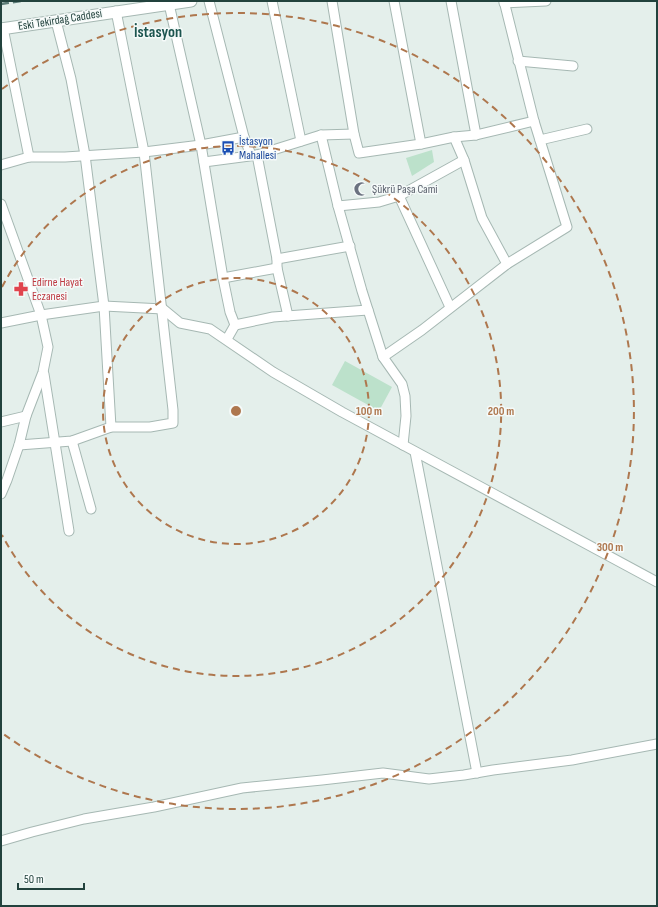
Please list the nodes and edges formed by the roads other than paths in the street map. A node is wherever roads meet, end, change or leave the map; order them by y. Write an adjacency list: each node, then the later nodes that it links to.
1 (191, 1): 9 (street, Eski Tekirdağ Caddesi)
2 (209, 1): 20 (street)
3 (272, 1): 23 (street)
4 (332, 1): 17 (street)
5 (394, 1): 24 (street)
6 (451, 1): 19 (street)
7 (546, 1): 8 (street)
8 (504, 2): 13 (street)
9 (169, 4): 10 (street, Eski Tekirdağ Caddesi); 25 (street)
10 (116, 12): 11 (street, Eski Tekirdağ Caddesi); 26 (street)
11 (56, 21): 12 (street, Eski Tekirdağ Caddesi); 27 (street)
12 (2, 29): 29 (street)
13 (518, 61): 14 (street); 15 (street)
14 (573, 66)
15 (534, 121): 19 (street); 22 (street)
16 (588, 130): 22 (street)
17 (354, 134): 18 (street); 24 (street)
18 (321, 135): 23 (street); 35 (street)
19 (476, 135): 21 (street)
20 (244, 137): 25 (street); 28 (street)
21 (454, 137): 24 (street); 30 (street)
22 (540, 140): 39 (street)
23 (301, 141): 28 (street)
24 (421, 144)
25 (201, 145): 26 (street); 31 (street)
26 (144, 152): 27 (street); 43 (street)
27 (85, 155): 29 (street); 41 (street)
28 (254, 155): 31 (street); 38 (street)
29 (29, 157): 32 (street)
30 (464, 160): 33 (street); 39 (street)
31 (204, 162): 40 (street)
32 (1, 165)
33 (399, 196): 35 (street); 42 (street)
34 (1, 204): 36 (street)
35 (338, 206): 37 (street)
36 (5, 231): 45 (street)
37 (350, 246): 38 (street); 44 (street)
38 (277, 263): 40 (street); 46 (street)
39 (507, 264): 42 (street)
40 (223, 278): 48 (street)
41 (104, 306): 43 (street); 45 (street); 54 (street)
42 (450, 308): 50 (street)
43 (163, 309): 49 (street); 54 (street)
44 (368, 310): 46 (street); 50 (street)
45 (41, 316): 47 (street); 51 (street)
46 (288, 316): 48 (street)
47 (1, 323)
48 (235, 325): 49 (street)
49 (227, 339): 58 (street)
50 (383, 357): 58 (street)
51 (43, 372): 52 (street); 56 (street)
52 (26, 416): 53 (street); 57 (street)
53 (1, 422)
54 (111, 427): 55 (street)
55 (72, 440): 56 (street); 61 (street)
56 (54, 443): 57 (street); 62 (street)
57 (19, 445): 60 (street)
58 (403, 445): 59 (street)
59 (415, 452): 63 (street); 65 (street)
60 (1, 494)
61 (91, 509)
62 (69, 531)
63 (657, 582)
64 (657, 744): 65 (street)
65 (477, 773): 66 (street)
66 (1, 841)

